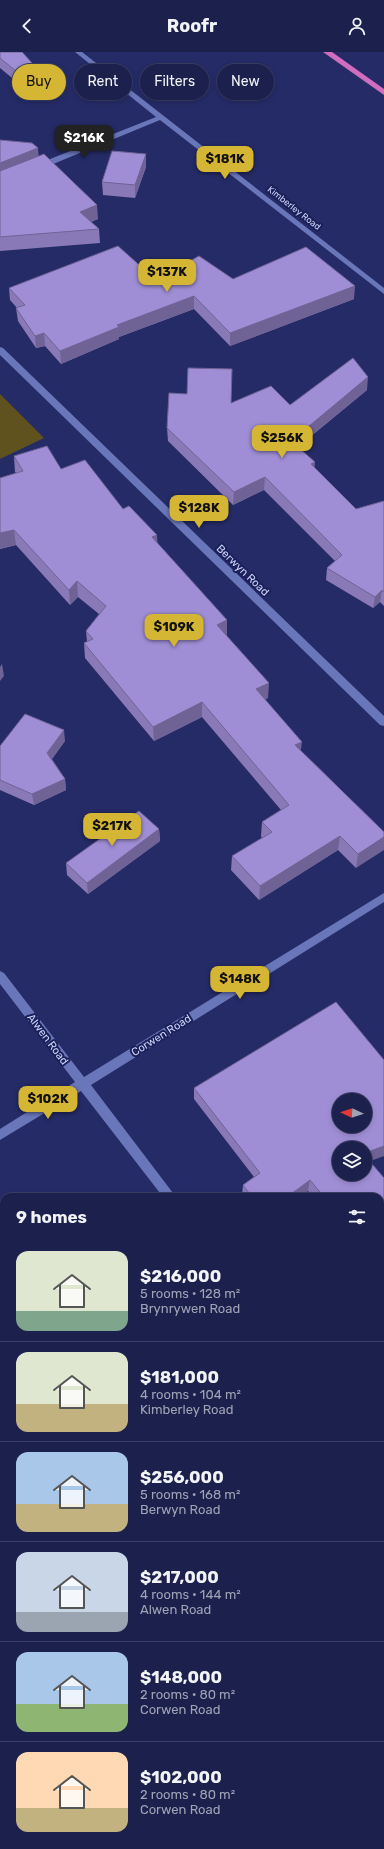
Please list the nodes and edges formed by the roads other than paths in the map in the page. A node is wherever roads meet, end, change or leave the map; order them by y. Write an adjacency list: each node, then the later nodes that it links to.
1 (78, 52): 4 (street, Kimberley Road)
2 (327, 52): 3 (highway)
3 (384, 93)
4 (161, 117): 5 (street); 6 (street, Kimberley Road)
5 (29, 170)
6 (384, 292)
7 (0, 350): 8 (street, Berwyn Road)
8 (384, 722)
9 (384, 897): 11 (street, Corwen Road)
10 (0, 976): 11 (street, Alwen Road)
11 (83, 1084): 12 (street, Corwen Road); 13 (street, Alwen Road)
12 (0, 1135)
13 (167, 1193)

